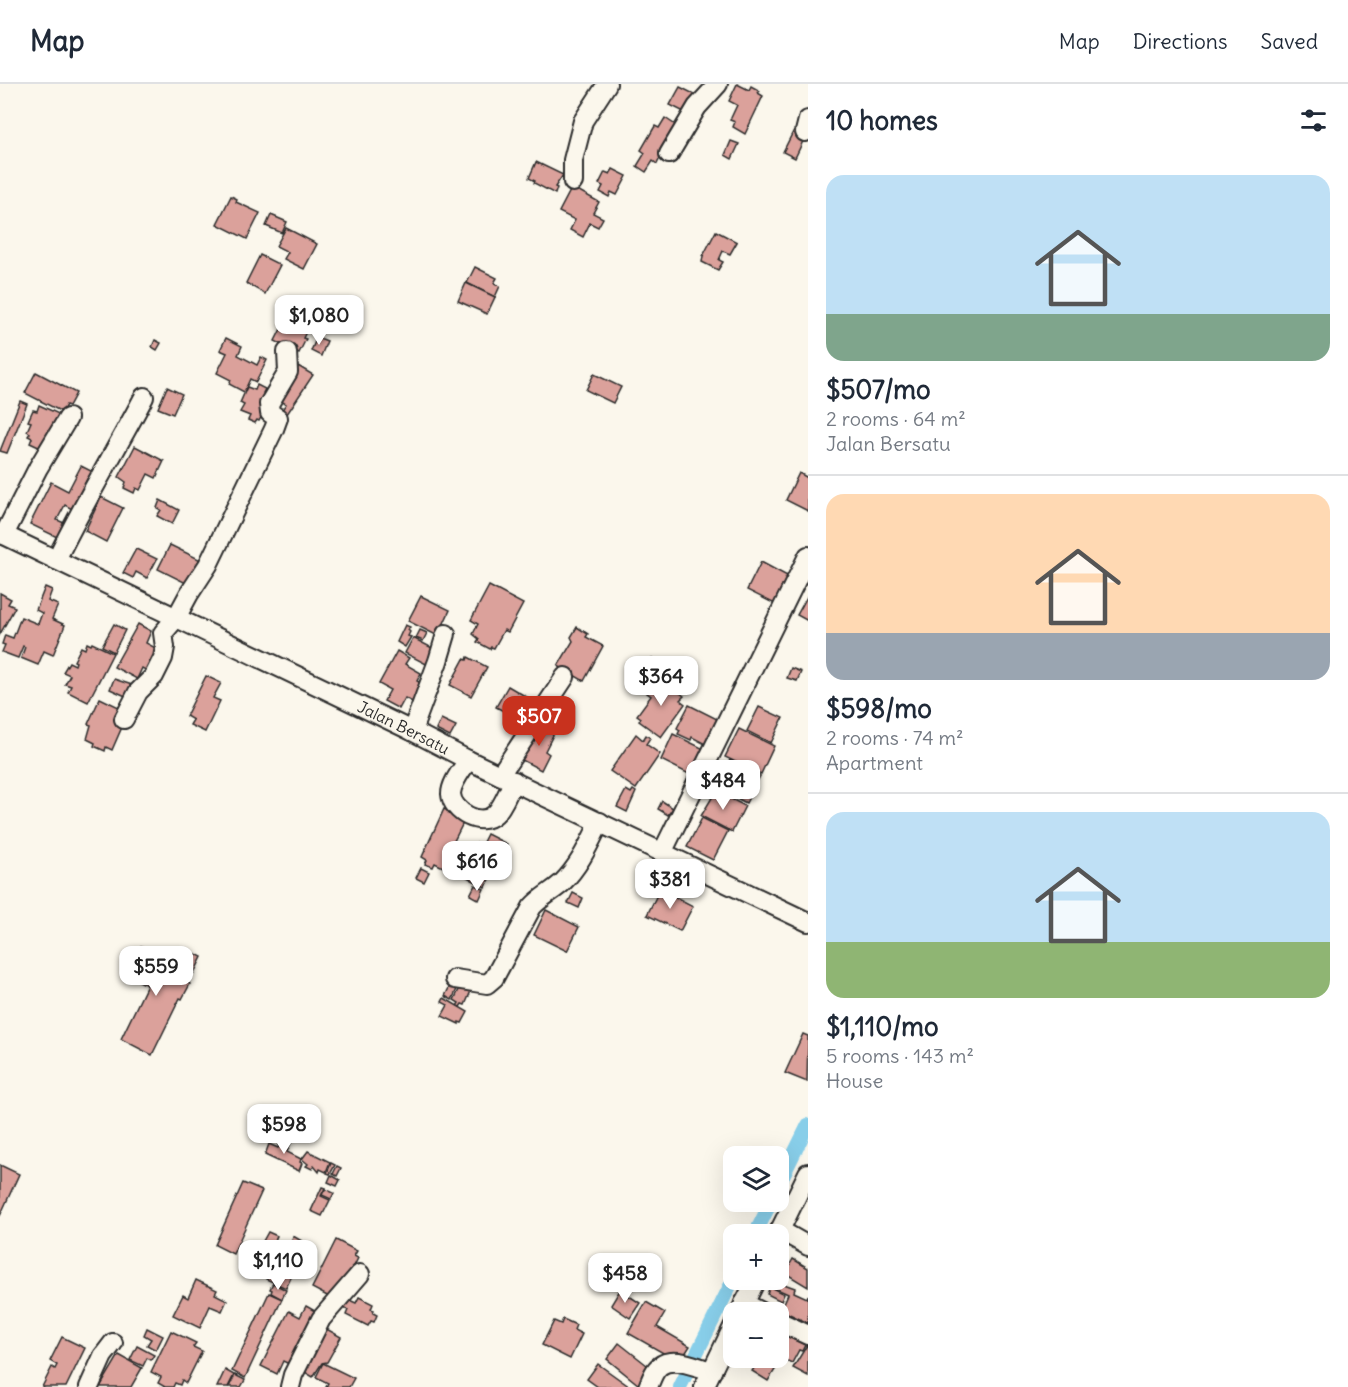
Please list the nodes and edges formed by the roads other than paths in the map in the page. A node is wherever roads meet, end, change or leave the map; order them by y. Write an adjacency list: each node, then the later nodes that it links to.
1 (607, 84): 4 (street)
2 (718, 84): 3 (street)
3 (669, 154)
4 (573, 182)
5 (287, 352): 11 (street)
6 (144, 397): 10 (street)
7 (68, 418): 8 (street)
8 (2, 534): 10 (street, Jalan Bersatu)
9 (808, 556): 19 (street)
10 (56, 560): 11 (street, Jalan Bersatu)
11 (176, 618): 14 (street); 15 (street, Jalan Bersatu)
12 (446, 634): 15 (street)
13 (565, 677): 17 (street)
14 (124, 719)
15 (412, 731): 16 (street, Jalan Bersatu)
16 (468, 760): 17 (street, Jalan Bersatu); 17 (street)
17 (507, 778): 18 (street, Jalan Bersatu)
18 (600, 822): 19 (street, Jalan Bersatu); 21 (street)
19 (663, 851): 20 (street, Jalan Bersatu)
20 (808, 922)
21 (455, 979)
22 (808, 1173): 23 (street)
23 (782, 1224)
24 (789, 1237): 25 (street)
25 (808, 1246)
26 (360, 1274): 33 (street)
27 (789, 1326): 28 (street)
28 (808, 1335)
29 (113, 1343): 32 (street)
30 (723, 1345): 31 (street)
31 (706, 1376): 34 (street)
32 (89, 1387)
33 (290, 1387)
34 (648, 1387)

